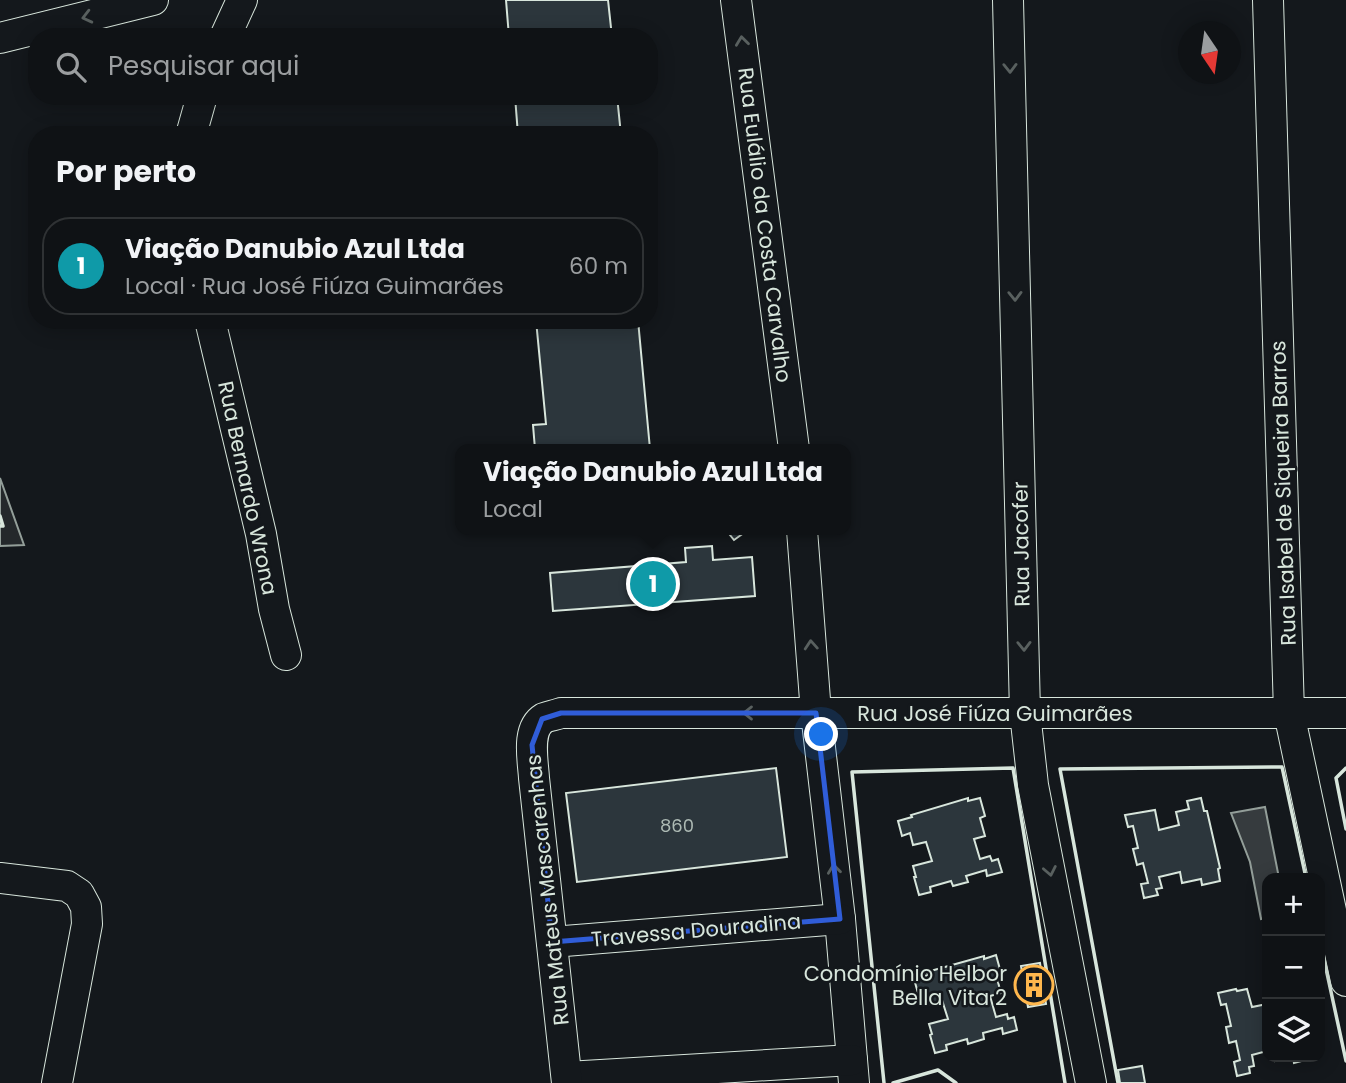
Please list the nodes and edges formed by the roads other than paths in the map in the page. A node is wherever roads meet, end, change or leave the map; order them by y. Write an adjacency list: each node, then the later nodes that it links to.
1 (153, 0): 6 (street, one-way to 6)
2 (242, 0): 7 (street)
3 (736, 0): 13 (street, Rua Eulálio da Costa Carvalho, one-way to 3)
4 (1008, 0): 18 (street, Rua Jacofer, one-way to 18)
5 (1268, 0): 19 (street, Rua Isabel de Siqueira Barros)
6 (40, 28)
7 (229, 28)
8 (28, 31): 9 (street, one-way to 9)
9 (0, 38)
10 (199, 105): 11 (street)
11 (194, 126)
12 (212, 329): 15 (street, Rua Bernardo Wrona)
13 (793, 444)
14 (802, 535): 17 (street, one-way to 14)
15 (286, 655)
16 (561, 713): 17 (street, Rua José Fiúza Guimarães, one-way to 16); 23 (street, Rua Mateus Mascarenhas)
17 (816, 713): 18 (street, Rua José Fiúza Guimarães); 22 (street, one-way to 17)
18 (1026, 713): 19 (street, Rua José Fiúza Guimarães); 28 (street, Rua Jacofer, one-way to 28)
19 (1289, 713): 20 (street, Rua José Fiúza Guimarães); 24 (street, Rua Isabel de Siqueira Barros)
20 (1346, 713)
21 (0, 878): 27 (street)
22 (840, 919): 23 (street, Travessa Douradina); 25 (street)
23 (552, 942): 26 (street, Rua Mateus Mascarenhas)
24 (1346, 981)
25 (853, 1071): 26 (street)
26 (567, 1080)
27 (57, 1083)
28 (1091, 1083)

